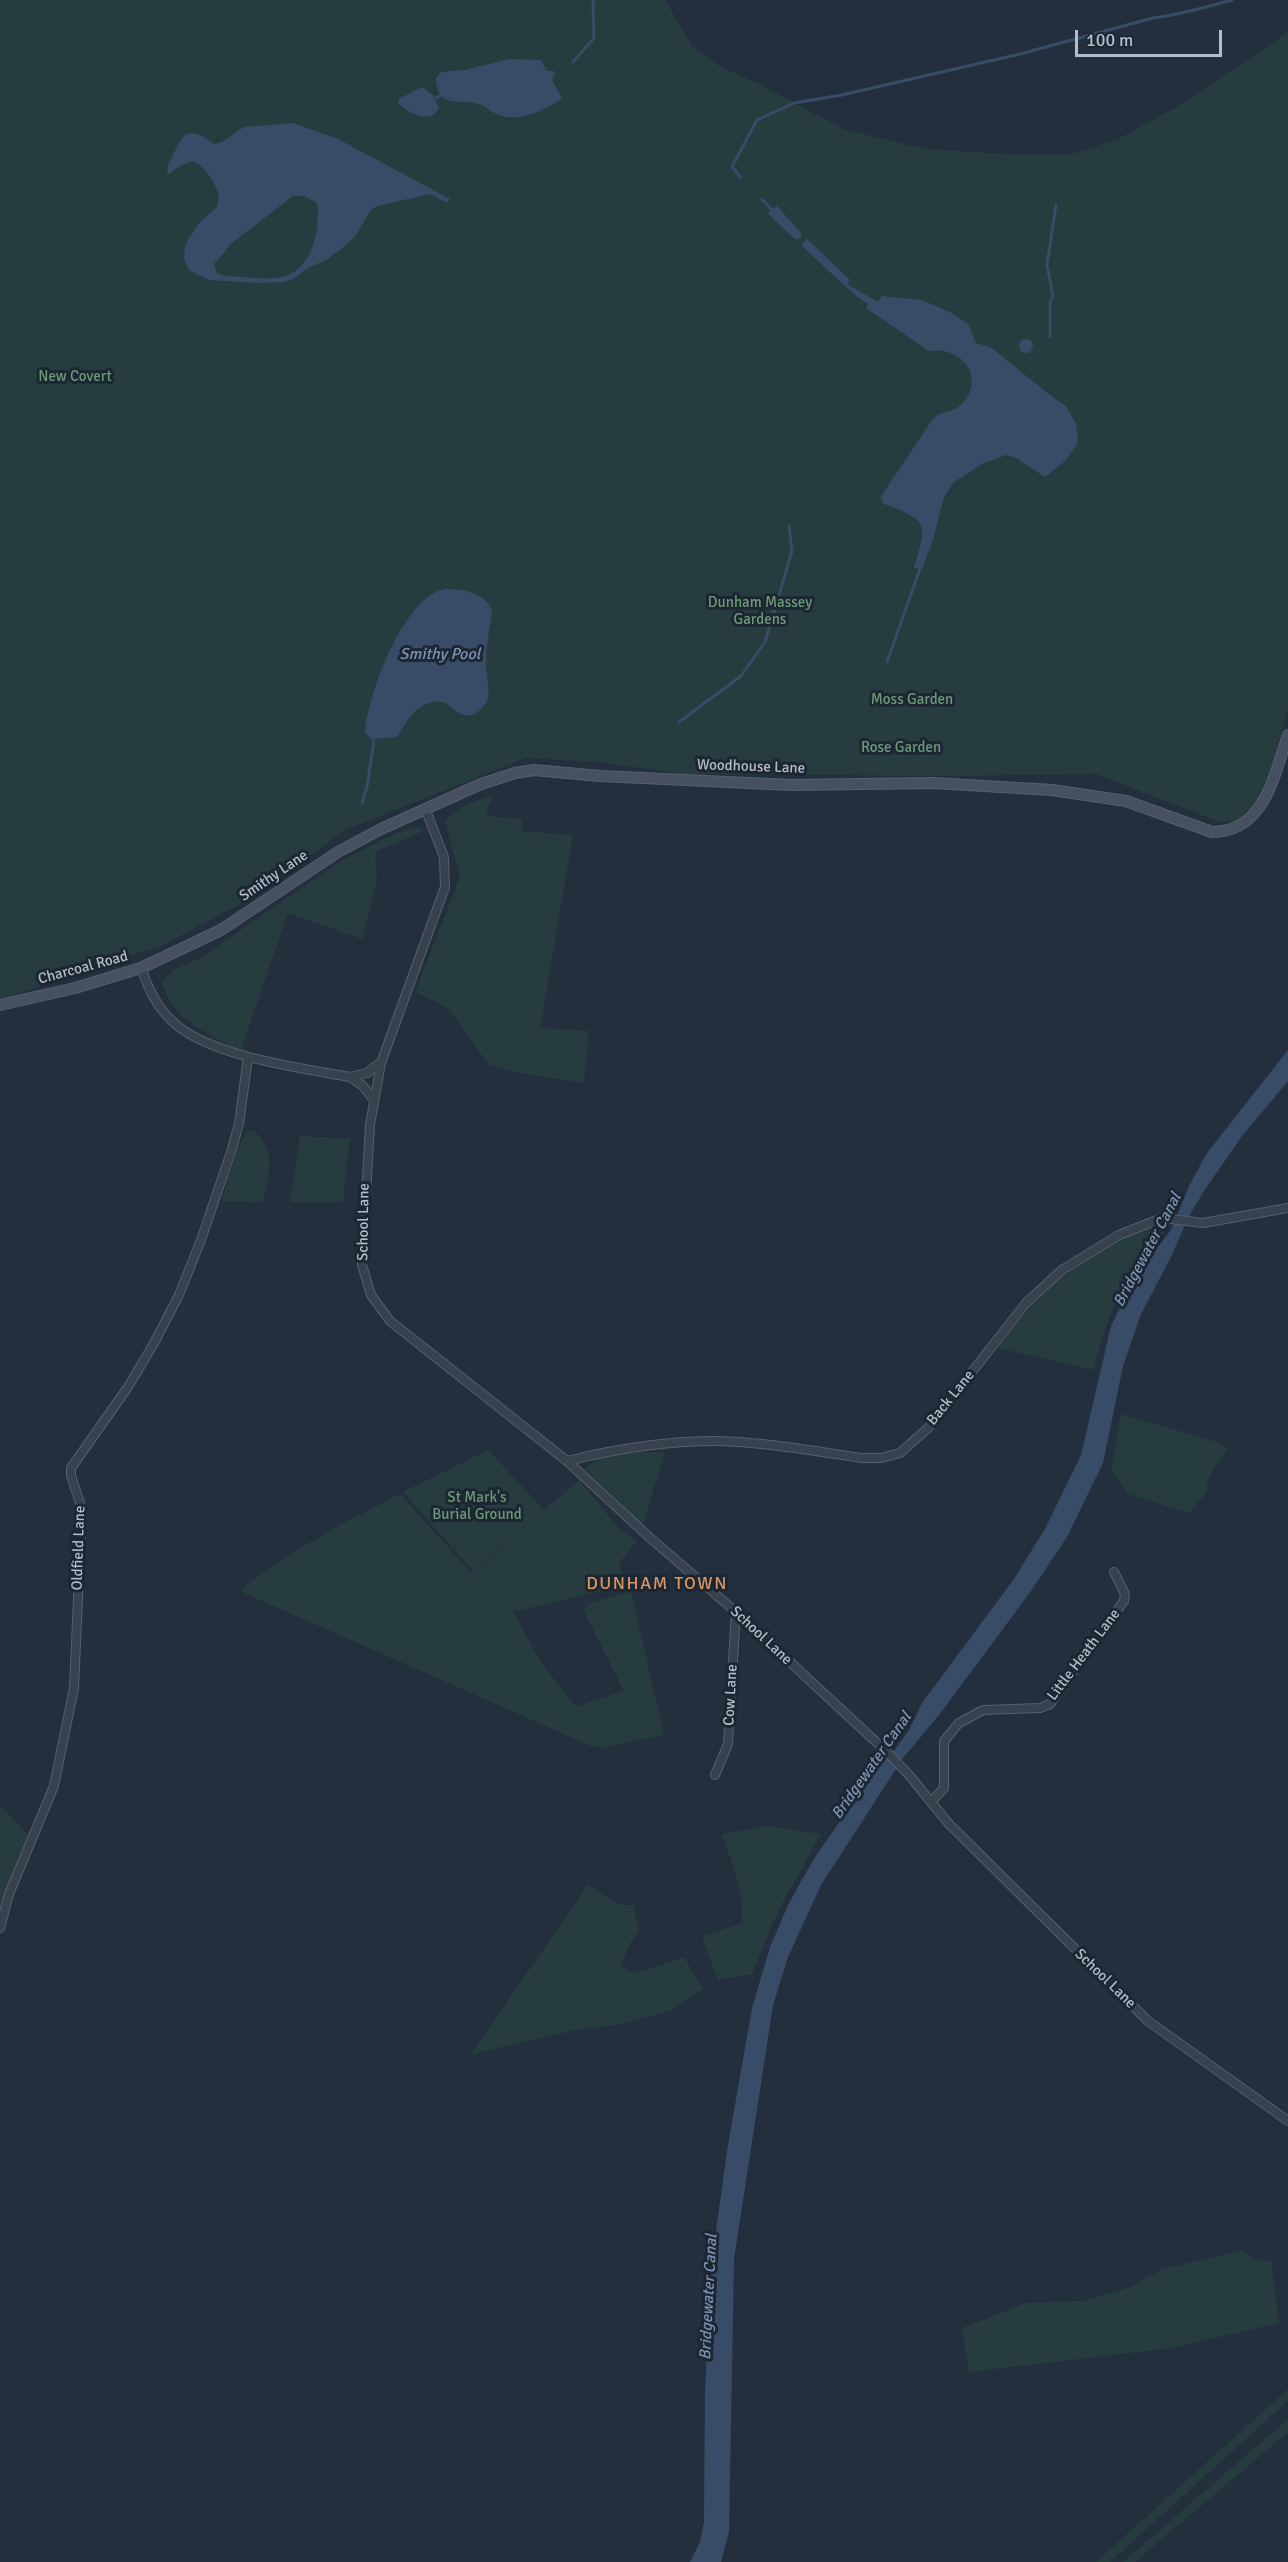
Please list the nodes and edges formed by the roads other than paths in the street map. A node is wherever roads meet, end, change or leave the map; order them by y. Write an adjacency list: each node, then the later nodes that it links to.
1 (1288, 735): 2 (main road, Woodhouse Lane)
2 (425, 808): 3 (main road, Smithy Lane); 6 (street)
3 (141, 968): 4 (main road, Charcoal Road); 5 (street, Charcoal Road)
4 (0, 1005)
5 (248, 1057): 7 (street, Charcoal Road); 15 (street, Oldfield Lane)
6 (381, 1063): 7 (street); 8 (street, School Lane)
7 (350, 1077): 8 (street)
8 (373, 1099): 10 (street, School Lane)
9 (1288, 1208): 10 (street, Back Lane)
10 (567, 1461): 12 (street, School Lane)
11 (1114, 1572): 14 (street, Little Heath Lane)
12 (736, 1612): 13 (street, Cow Lane); 14 (street, School Lane)
13 (715, 1775)
14 (932, 1802): 16 (street, School Lane)
15 (0, 1928)
16 (1288, 2121)

